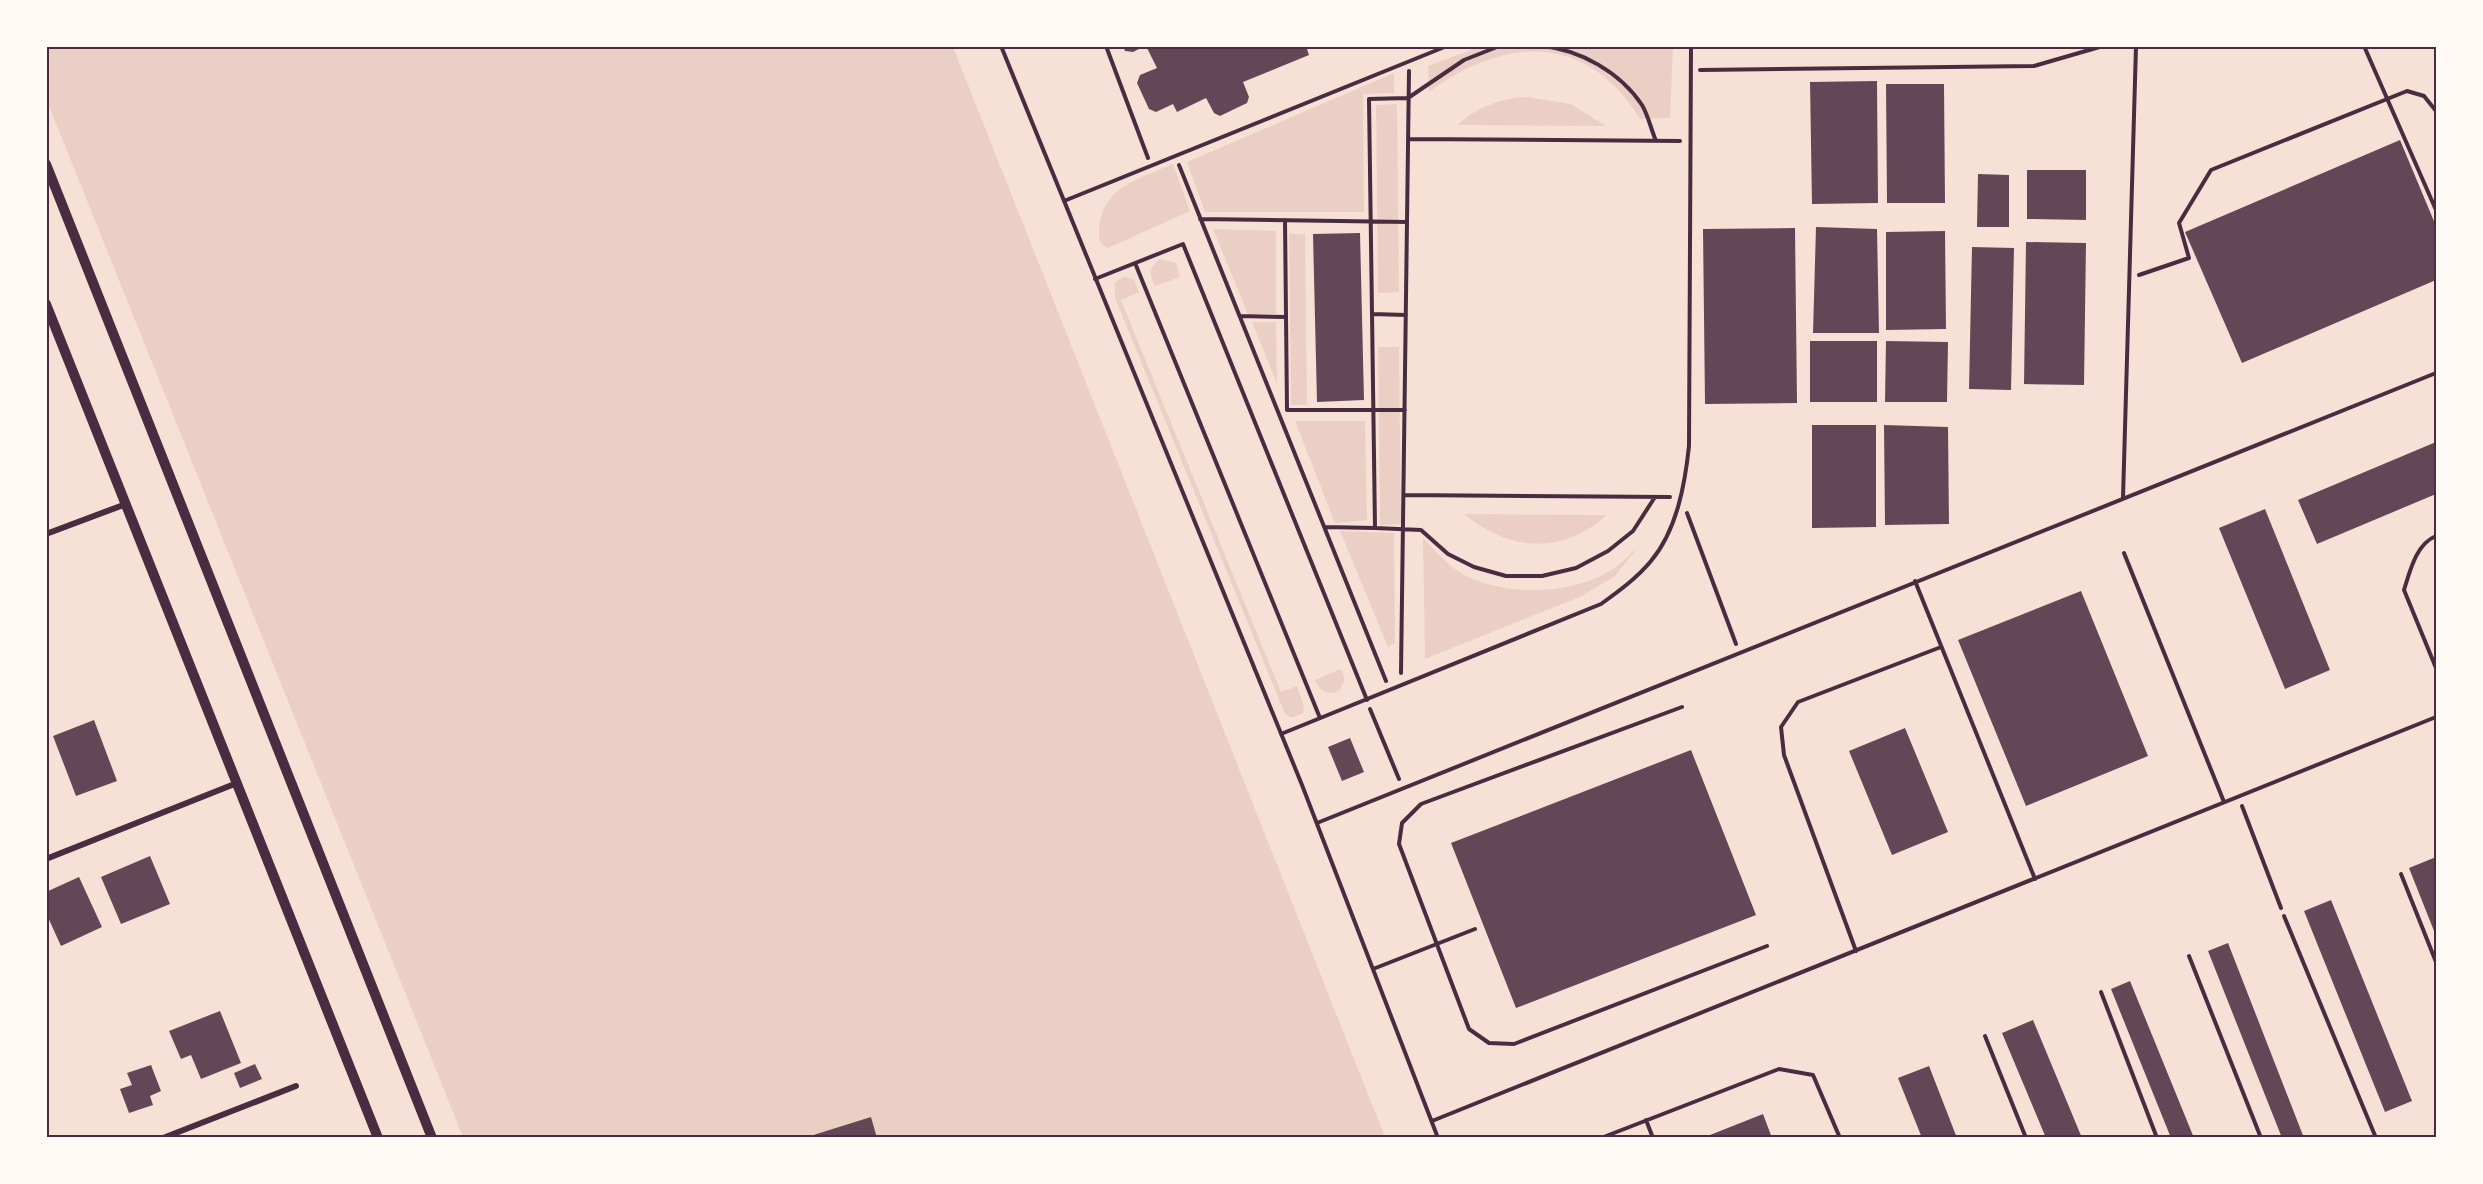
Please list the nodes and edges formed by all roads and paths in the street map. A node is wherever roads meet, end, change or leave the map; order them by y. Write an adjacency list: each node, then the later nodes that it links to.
1 (1001, 46): 21 (lane)
2 (1106, 46): 20 (path)
3 (1447, 46): 10 (lane)
4 (1509, 46): 12 (path)
5 (1543, 46): 16 (path)
6 (1691, 46): 11 (lane)
7 (2103, 46): 11 (path)
8 (2136, 46): 29 (lane)
9 (2364, 46): 13 (path)
10 (1409, 62): 12 (path); 18 (lane)
11 (1690, 70): 17 (lane)
12 (1408, 98): 15 (path); 25 (path)
13 (2388, 99): 14 (path); 22 (path); 29 (path)
14 (2436, 111)
15 (1408, 139): 16 (path); 26 (path)
16 (1656, 141): 17 (path)
17 (1690, 141): 42 (lane)
18 (1175, 156): 20 (lane); 23 (path)
19 (46, 164): 85 (street)
20 (1151, 165): 21 (lane)
21 (1064, 201): 28 (lane)
22 (2436, 210)
23 (1200, 219): 24 (path); 33 (path)
24 (1285, 220): 25 (path); 34 (path)
25 (1371, 221): 26 (path); 31 (path)
26 (1407, 222): 32 (path)
27 (1135, 263): 28 (lane); 57 (lane); 60 (lane)
28 (1095, 279): 61 (lane)
29 (2129, 279): 43 (lane)
30 (46, 304): 44 (street)
31 (1372, 314): 32 (path); 38 (path)
32 (1406, 315): 39 (path)
33 (1240, 316): 34 (path); 36 (path)
34 (1286, 317): 37 (path)
35 (2436, 373): 43 (lane)
36 (1278, 410): 37 (path); 45 (path)
37 (1287, 410): 38 (path)
38 (1373, 410): 39 (path); 46 (path)
39 (1405, 410): 40 (path)
40 (1404, 495): 41 (path); 47 (path)
41 (1655, 497): 42 (path); 47 (path)
42 (1681, 497): 53 (path); 55 (lane)
43 (2123, 498): 51 (lane)
44 (126, 504): 48 (street); 62 (street)
45 (1325, 527): 46 (path); 56 (path)
46 (1375, 528): 47 (path)
47 (1403, 529): 55 (path)
48 (46, 534)
49 (2436, 536): 54 (lane)
50 (2124, 553): 65 (lane)
51 (1915, 581): 52 (lane); 53 (lane)
52 (1941, 647): 69 (lane); 74 (lane)
53 (1739, 652): 63 (lane)
54 (2436, 668)
55 (1401, 686): 56 (lane)
56 (1389, 690): 57 (lane)
57 (1367, 700): 60 (lane); 63 (path)
58 (1682, 707): 72 (lane)
59 (2436, 717): 64 (lane)
60 (1320, 718): 61 (lane)
61 (1281, 734): 66 (lane)
62 (237, 783): 67 (street); 84 (street)
63 (1403, 788): 66 (lane)
64 (2239, 797): 65 (lane); 70 (path)
65 (2224, 802): 69 (lane)
66 (1317, 823): 77 (lane)
67 (46, 859)
68 (2402, 874): 76 (lane)
69 (2035, 879): 74 (lane)
70 (2284, 916): 93 (lane)
71 (1475, 929): 72 (lane)
72 (1437, 944): 73 (lane); 77 (lane)
73 (1767, 946)
74 (1856, 951): 82 (lane)
75 (2189, 956): 92 (lane)
76 (2436, 962)
77 (1373, 969): 82 (lane)
78 (2101, 992): 91 (lane)
79 (1985, 1036): 90 (lane)
80 (296, 1086): 83 (street)
81 (1646, 1120): 87 (lane); 88 (lane); 89 (lane)
82 (1432, 1121): 86 (lane)
83 (163, 1137)
84 (378, 1137)
85 (432, 1137)
86 (1438, 1137)
87 (1601, 1137)
88 (1653, 1137)
89 (1840, 1137)
90 (2026, 1137)
91 (2157, 1137)
92 (2261, 1137)
93 (2376, 1137)

